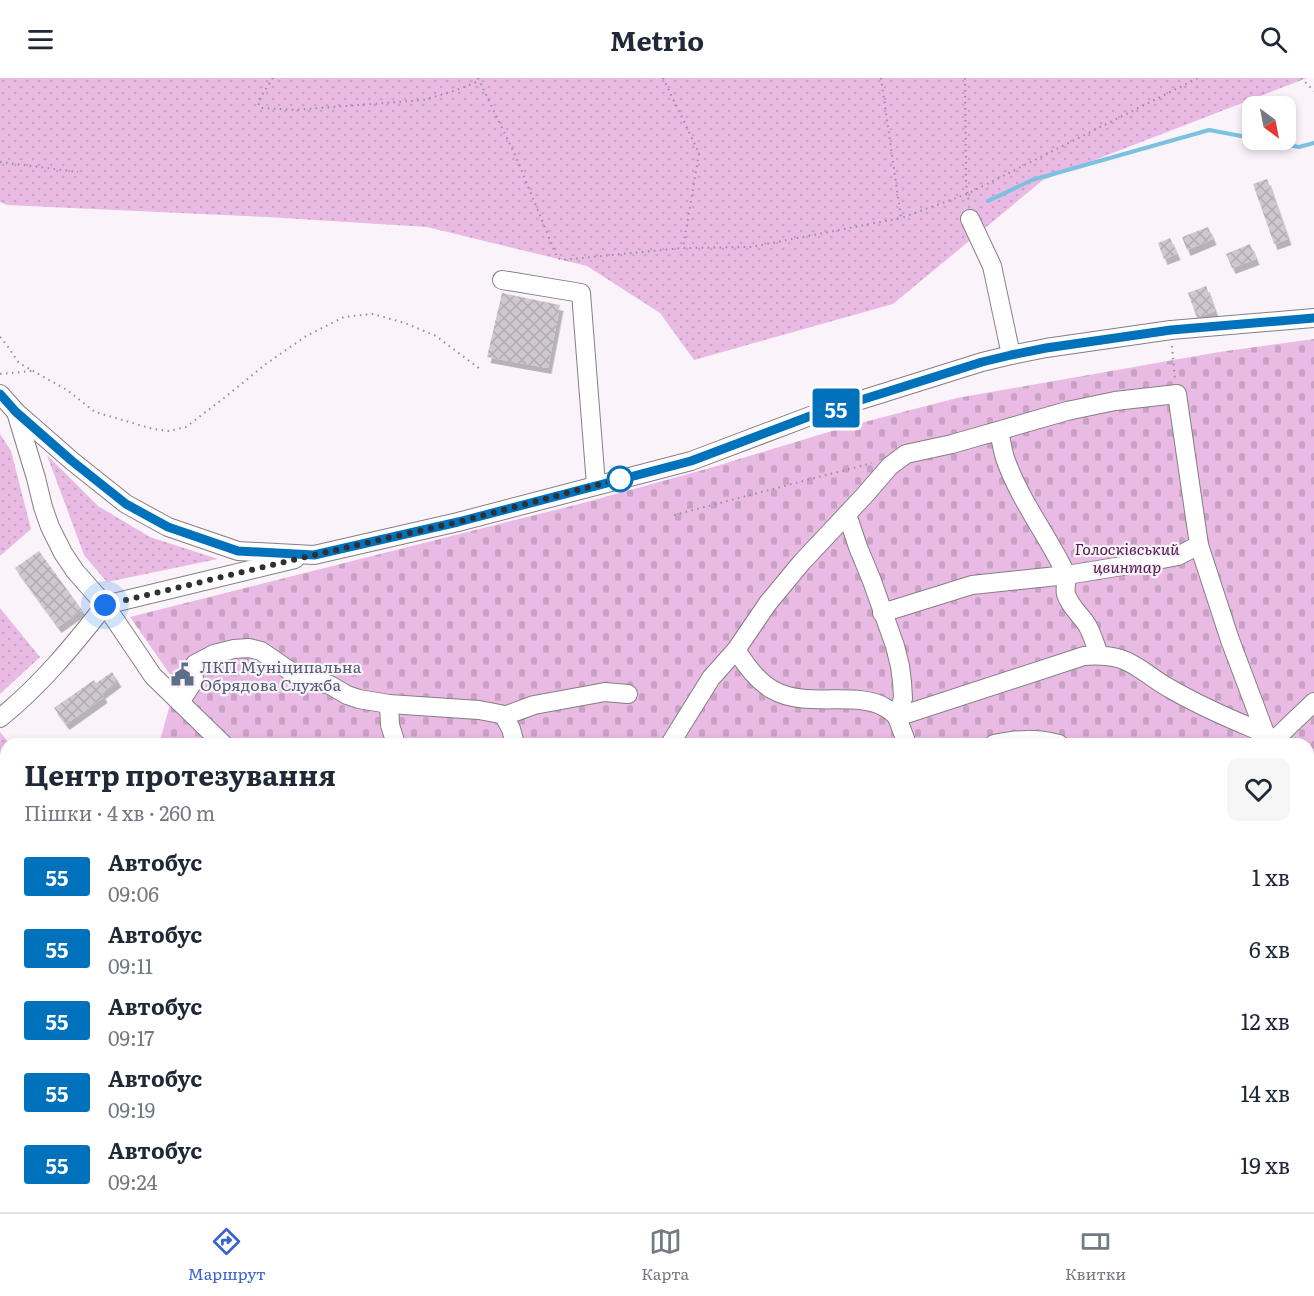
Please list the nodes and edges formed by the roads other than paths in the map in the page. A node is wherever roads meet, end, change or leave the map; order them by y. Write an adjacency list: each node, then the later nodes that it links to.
1 (970, 219): 4 (street)
2 (502, 280): 8 (street)
3 (1314, 318): 4 (street)
4 (1011, 355): 8 (street)
5 (0, 394): 6 (street)
6 (16, 412): 11 (street); 13 (street)
7 (999, 430): 9 (street); 10 (street); 12 (street)
8 (596, 485): 11 (street)
9 (847, 514): 14 (street); 15 (street)
10 (1199, 545): 12 (street); 30 (street)
11 (314, 555): 13 (street)
12 (1067, 575): 14 (street); 16 (street)
13 (105, 605): 18 (street); 23 (street)
14 (882, 613): 22 (street)
15 (736, 650): 22 (street); 27 (street)
16 (1099, 654): 22 (street); 29 (street)
17 (628, 694): 21 (street)
18 (180, 702): 20 (street); 24 (street)
19 (1314, 702): 31 (street)
20 (388, 704): 21 (street); 25 (street)
21 (504, 716): 26 (street)
22 (897, 717): 28 (street)
23 (0, 718)
24 (217, 738)
25 (394, 738)
26 (513, 738)
27 (674, 738)
28 (905, 738)
29 (1265, 738)
30 (1270, 738)
31 (1274, 738)

